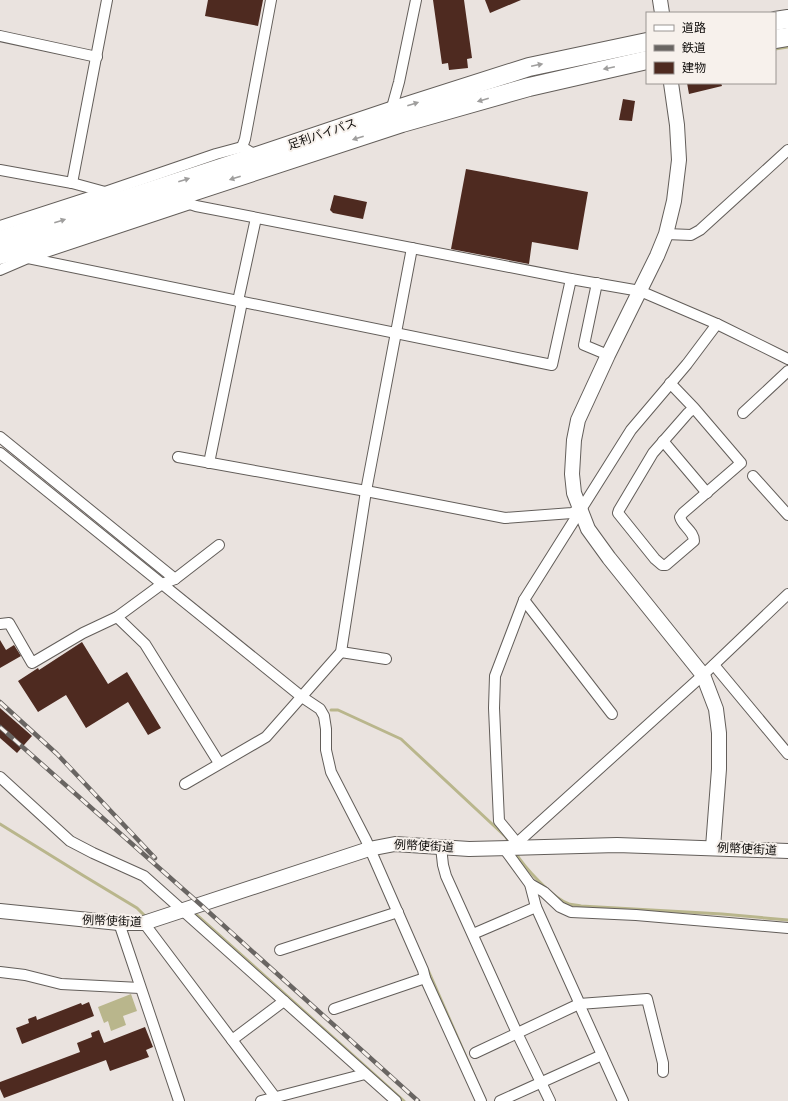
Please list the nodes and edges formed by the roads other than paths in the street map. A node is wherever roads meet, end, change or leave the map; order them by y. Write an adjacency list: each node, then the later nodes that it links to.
1 (107, 0): 12 (street)
2 (271, 0): 16 (street)
3 (416, 0): 15 (street)
4 (660, 0): 5 (street)
5 (662, 12)
6 (788, 19): 7 (highway)
7 (776, 21)
8 (0, 36): 12 (street)
9 (788, 37): 10 (highway)
10 (776, 39)
11 (646, 42): 15 (highway, 足利バイパス, one-way to 11)
12 (97, 57): 20 (street)
13 (646, 60): 22 (highway, 足利バイパス, one-way to 22)
14 (671, 84): 25 (street)
15 (391, 111): 18 (highway, 足利バイパス)
16 (242, 147): 18 (street); 21 (street)
17 (788, 150): 25 (street)
18 (257, 156): 27 (highway, 足利バイパス, one-way to 18)
19 (0, 170): 20 (street)
20 (72, 183): 21 (street)
21 (105, 192): 24 (street)
22 (189, 199): 23 (street); 27 (highway, 足利バイパス)
23 (256, 218): 28 (street); 34 (street)
24 (0, 226)
25 (666, 234): 33 (street)
26 (0, 240): 27 (highway, 足利バイパス)
27 (26, 246): 29 (highway, 足利バイパス); 30 (street); 34 (street)
28 (412, 248): 31 (street); 36 (street)
29 (0, 255)
30 (0, 270)
31 (571, 279): 32 (street); 36 (street)
32 (597, 283): 33 (street); 37 (street)
33 (640, 291): 35 (street); 37 (street)
34 (240, 301): 36 (street); 47 (street)
35 (717, 324): 38 (street); 40 (street)
36 (396, 334): 49 (street)
37 (608, 355): 51 (street)
38 (788, 359)
39 (788, 371): 42 (street)
40 (670, 383): 41 (street); 51 (street)
41 (694, 408): 44 (street); 50 (street)
42 (743, 413)
43 (0, 437): 54 (street)
44 (663, 441): 50 (street); 50 (street)
45 (0, 452): 55 (street)
46 (178, 457): 47 (street)
47 (209, 463): 49 (street)
48 (753, 476): 52 (street)
49 (366, 491): 51 (street); 60 (street)
50 (707, 493)
51 (580, 510): 57 (street); 63 (street)
52 (788, 514)
53 (219, 545): 54 (street)
54 (175, 579): 55 (street)
55 (162, 584): 58 (street); 64 (street)
56 (788, 594): 62 (street)
57 (524, 600): 65 (street); 70 (street)
58 (117, 618): 59 (street); 67 (street)
59 (0, 624)
60 (341, 652): 61 (street); 64 (street)
61 (386, 660)
62 (714, 665): 63 (street); 66 (street)
63 (703, 675): 70 (street); 72 (street)
64 (302, 697): 67 (street); 73 (street)
65 (612, 714)
66 (788, 754)
67 (219, 763): 69 (street)
68 (0, 777): 78 (street)
69 (185, 784)
70 (510, 846): 71 (street, 例幣使街道); 72 (street, 例幣使街道); 75 (street)
71 (441, 847): 73 (street, 例幣使街道); 83 (street)
72 (713, 847): 74 (street, 例幣使街道)
73 (369, 849): 78 (street, 例幣使街道); 79 (street)
74 (788, 851)
75 (530, 884): 76 (street); 82 (street)
76 (536, 907): 83 (street); 89 (street)
77 (0, 911): 80 (street, 例幣使街道)
78 (182, 911): 81 (street, 例幣使街道); 88 (street)
79 (398, 912): 84 (street); 86 (street)
80 (119, 923): 81 (street, 例幣使街道); 87 (street)
81 (144, 923): 92 (street)
82 (788, 928)
83 (473, 934): 91 (street)
84 (280, 950)
85 (0, 972): 87 (street)
86 (424, 978): 90 (street); 101 (street)
87 (140, 988): 99 (street)
88 (284, 1001): 92 (street); 96 (street)
89 (579, 1004): 91 (street); 94 (street); 95 (street)
90 (334, 1009)
91 (518, 1033): 93 (street); 97 (street)
92 (232, 1040): 98 (street)
93 (475, 1053)
94 (602, 1055): 97 (street); 104 (street)
95 (663, 1072)
96 (365, 1074): 98 (street); 100 (street)
97 (542, 1083): 102 (street); 103 (street)
98 (269, 1099)
99 (179, 1101)
100 (396, 1101)
101 (481, 1101)
102 (500, 1101)
103 (550, 1101)
104 (623, 1101)

